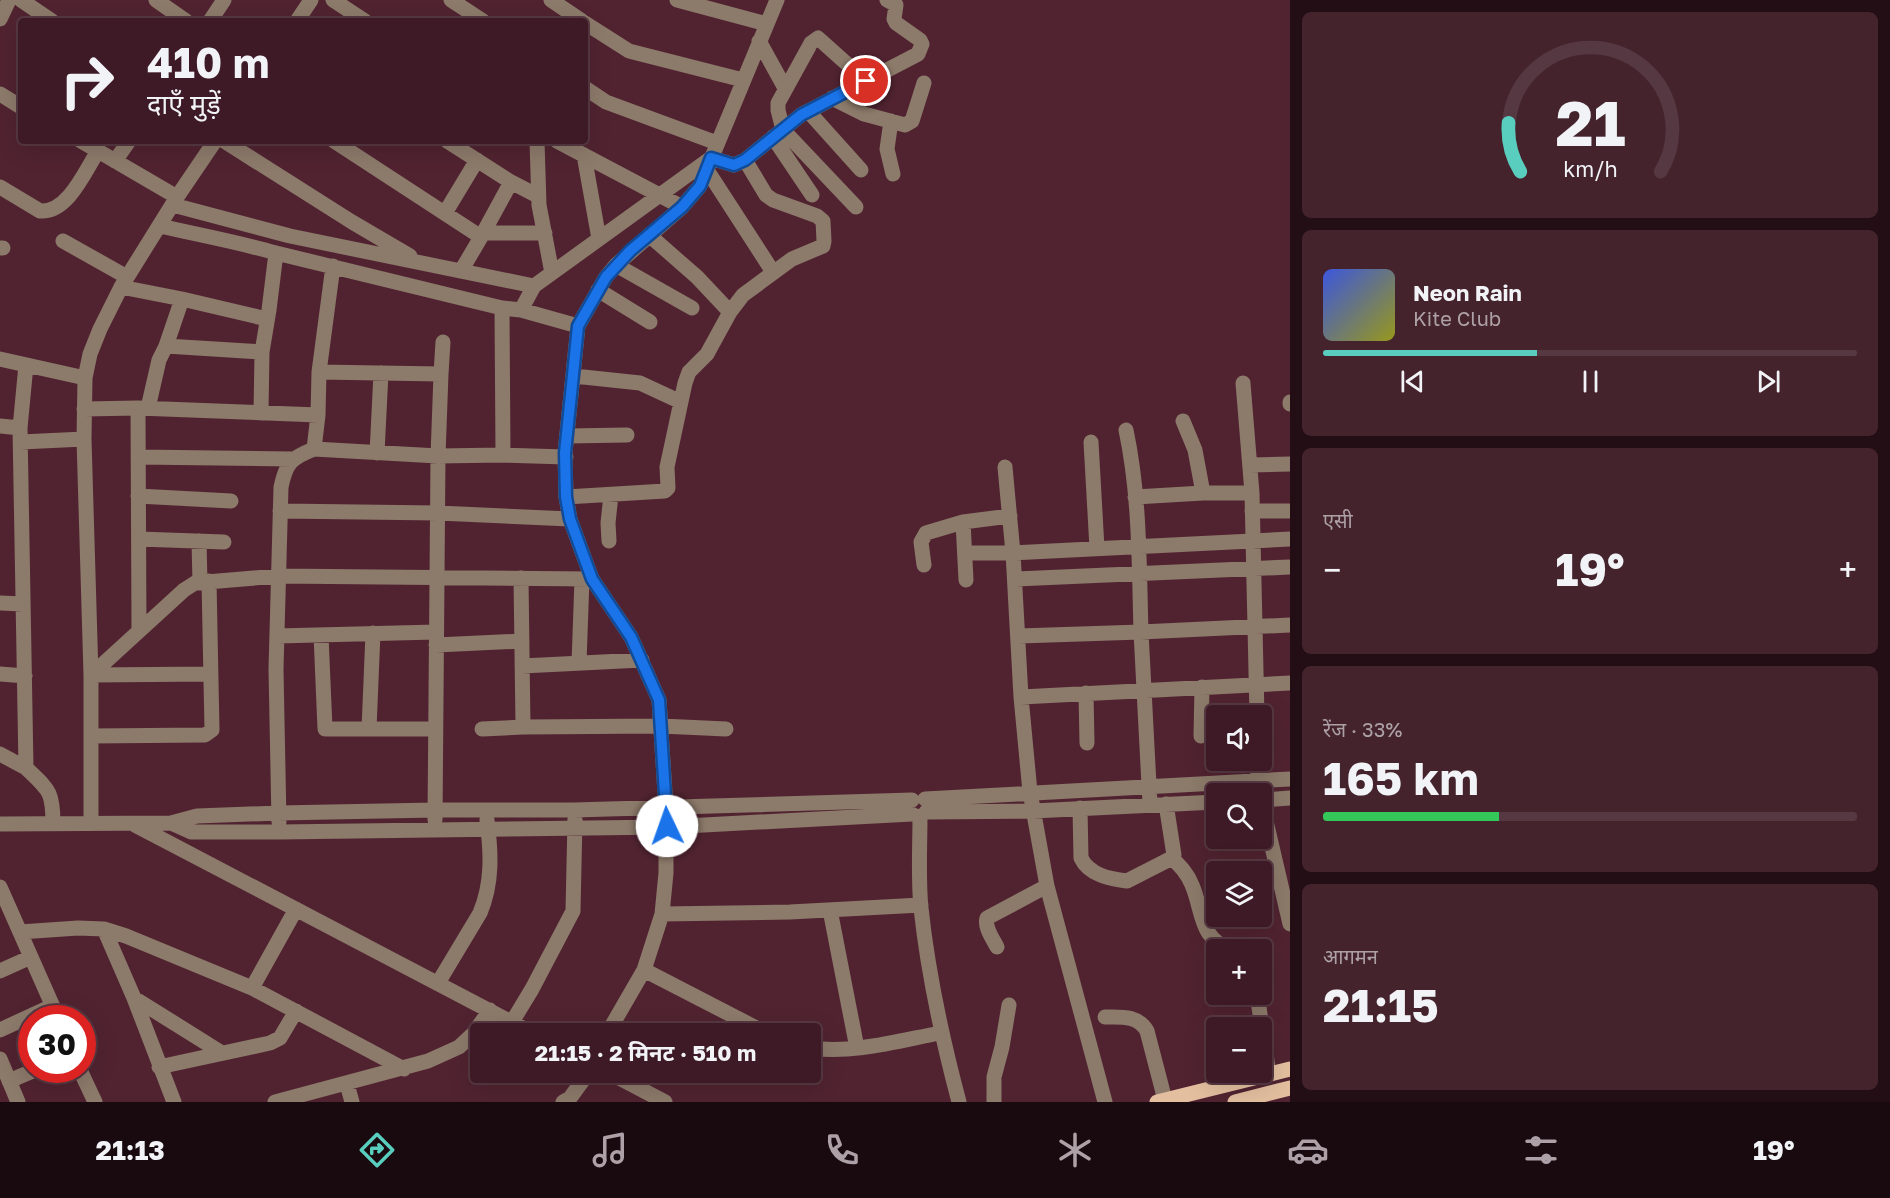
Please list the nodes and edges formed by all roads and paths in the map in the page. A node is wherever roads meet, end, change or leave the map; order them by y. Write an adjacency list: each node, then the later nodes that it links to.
1 (9, 0): 19 (street)
2 (21, 0): 12 (street)
3 (224, 0): 14 (street)
4 (311, 0): 15 (street)
5 (333, 0): 16 (street)
6 (451, 0): 17 (street)
7 (551, 0): 18 (street)
8 (677, 0): 20 (street)
9 (777, 0): 20 (street)
10 (887, 0): 24 (street)
11 (165, 7): 13 (street)
12 (48, 18)
13 (182, 18)
14 (212, 18)
15 (299, 18)
16 (360, 18)
17 (478, 18)
18 (577, 18)
19 (0, 19)
20 (766, 24): 22 (street)
21 (588, 25): 23 (street)
22 (759, 41): 23 (street); 26 (street)
23 (743, 80): 34 (street)
24 (866, 81): 26 (street); 29 (street)
25 (924, 83): 32 (street)
26 (785, 88): 33 (street)
27 (588, 90): 34 (street)
28 (0, 94): 30 (street)
29 (832, 98): 31 (street); 32 (street)
30 (18, 104)
31 (808, 111): 33 (street); 49 (street)
32 (891, 122): 50 (street)
33 (778, 134): 46 (street); 54 (street); 58 (street)
34 (717, 143): 48 (street)
35 (86, 144): 43 (street)
36 (127, 144): 47 (street)
37 (213, 144): 56 (street)
38 (229, 144): 67 (street)
39 (339, 144): 59 (street)
40 (452, 144): 45 (street)
41 (537, 144): 55 (street)
42 (563, 144): 44 (street)
43 (98, 151): 47 (street); 52 (street)
44 (584, 155): 53 (street); 64 (street)
45 (477, 160): 51 (street); 59 (street)
46 (745, 160): 48 (street); 71 (street)
47 (115, 161): 56 (street)
48 (709, 164): 53 (street); 57 (street); 71 (street)
49 (861, 170)
50 (893, 174)
51 (511, 182): 55 (street); 62 (street)
52 (0, 187)
53 (660, 195): 57 (street); 64 (street)
54 (812, 195)
55 (538, 196): 61 (street)
56 (175, 201): 60 (street); 67 (street)
57 (682, 207): 63 (street)
58 (856, 207)
59 (445, 213): 62 (street)
60 (160, 226): 66 (street); 73 (street)
61 (545, 233): 62 (street); 72 (street)
62 (482, 235): 70 (street)
63 (649, 235): 68 (street); 80 (street)
64 (598, 239): 72 (street)
65 (63, 241): 73 (street)
66 (276, 253): 69 (street); 81 (street)
67 (421, 263): 70 (street)
68 (616, 265): 75 (street); 78 (street)
69 (333, 266): 77 (street); 89 (street)
70 (460, 271): 74 (street)
71 (773, 272): 80 (street)
72 (552, 273): 74 (street)
73 (124, 282): 76 (street); 93 (street)
74 (534, 286): 79 (street)
75 (598, 290): 82 (street); 83 (street)
76 (182, 299): 81 (street); 85 (street)
77 (502, 308): 79 (street); 110 (street)
78 (692, 308)
79 (521, 310): 83 (street)
80 (730, 312): 95 (street)
81 (267, 319): 86 (street)
82 (650, 322)
83 (578, 326): 92 (street)
84 (443, 342): 91 (street)
85 (166, 346): 86 (street); 96 (street)
86 (262, 352): 98 (street)
87 (0, 359): 88 (street)
88 (26, 365): 93 (street); 103 (street)
89 (319, 372): 90 (street); 99 (street)
90 (381, 373): 91 (street); 109 (street)
91 (441, 374): 111 (street)
92 (574, 376): 95 (street); 105 (street)
93 (85, 378): 97 (street)
94 (1242, 383): 116 (street)
95 (681, 402): 120 (street)
96 (143, 408): 97 (street); 98 (street); 112 (street)
97 (84, 409): 106 (street)
98 (261, 413): 99 (street)
99 (318, 415): 108 (street)
100 (1183, 421): 118 (street)
101 (0, 426): 103 (street)
102 (1126, 430): 123 (street)
103 (21, 435): 106 (street); 154 (street)
104 (627, 435): 105 (street)
105 (567, 436): 113 (street)
106 (84, 439): 170 (street)
107 (1091, 442): 139 (street)
108 (314, 449): 109 (street); 114 (street)
109 (378, 453): 111 (street)
110 (503, 454): 111 (street); 113 (street)
111 (438, 456): 128 (street)
112 (138, 457): 114 (street); 121 (street)
113 (566, 457): 122 (street)
114 (293, 459): 125 (street)
115 (1290, 464): 116 (street)
116 (1250, 465): 119 (street)
117 (1005, 467): 129 (street)
118 (1203, 493): 119 (street); 123 (street)
119 (1252, 493): 126 (street)
120 (611, 495): 122 (street); 135 (street)
121 (138, 496): 124 (street); 132 (street)
122 (566, 497): 130 (street)
123 (1135, 497): 138 (street)
124 (231, 501)
125 (280, 511): 128 (street); 146 (street)
126 (1252, 511): 127 (street); 136 (street)
127 (1290, 511)
128 (438, 513): 130 (street); 147 (street)
129 (1010, 516): 131 (street); 141 (street)
130 (570, 519): 149 (street)
131 (963, 522): 140 (street); 142 (street)
132 (139, 539): 134 (street); 157 (street)
133 (1290, 539): 136 (street)
134 (199, 541): 137 (street); 152 (street)
135 (609, 541)
136 (1253, 541): 138 (street); 144 (street)
137 (224, 542)
138 (1139, 546): 139 (street); 145 (street)
139 (1097, 548): 141 (street)
140 (965, 553): 141 (street); 151 (street)
141 (1013, 553): 150 (street)
142 (924, 566)
143 (1290, 567): 144 (street)
144 (1254, 569): 145 (street); 156 (street)
145 (1139, 573): 150 (street); 158 (street)
146 (278, 576): 147 (street); 152 (street); 161 (street)
147 (437, 577): 148 (street); 163 (street)
148 (521, 578): 149 (street); 164 (street)
149 (587, 579): 165 (street); 166 (street)
150 (1015, 579): 162 (street)
151 (966, 580)
152 (205, 582): 157 (street); 169 (street)
153 (0, 603): 154 (street)
154 (23, 604): 171 (street)
155 (1290, 626): 156 (street)
156 (1255, 627): 158 (street); 173 (street)
157 (139, 631): 170 (street)
158 (1141, 632): 162 (street); 175 (street)
159 (373, 633): 160 (street); 163 (street); 181 (street)
160 (321, 635): 161 (street); 181 (street)
161 (277, 636): 208 (street)
162 (1019, 636): 177 (street)
163 (436, 638): 164 (street); 182 (street)
164 (522, 641): 167 (street)
165 (642, 660): 166 (street); 179 (street)
166 (579, 663): 167 (street)
167 (522, 666): 180 (street)
168 (0, 674): 171 (street)
169 (211, 674): 170 (street); 185 (street)
170 (91, 675): 185 (street)
171 (25, 676): 189 (street)
172 (1290, 683): 173 (street)
173 (1257, 685): 174 (street); 178 (street)
174 (1202, 687): 175 (street); 186 (street)
175 (1143, 691): 176 (street); 192 (street)
176 (1086, 693): 177 (street); 187 (street)
177 (1021, 697): 194 (street)
178 (1257, 705)
179 (660, 726): 180 (street); 184 (street); 200 (street)
180 (523, 727): 183 (street)
181 (369, 729): 182 (street)
182 (435, 729): 203 (street)
183 (483, 729)
184 (726, 729)
185 (91, 736): 209 (street)
186 (1201, 736)
187 (1087, 743)
188 (0, 754): 189 (street)
189 (26, 768): 213 (street)
190 (1290, 779): 191 (street)
191 (1272, 784)
192 (1149, 785): 193 (street); 194 (street); 198 (street)
193 (1206, 786)
194 (1030, 792): 201 (street); 205 (street)
195 (1290, 798): 196 (street)
196 (1272, 801)
197 (1206, 802): 199 (street)
198 (1150, 804): 199 (street); 202 (street)
199 (1166, 804): 221 (street)
200 (666, 807): 201 (street); 204 (street); 214 (street)
201 (919, 808): 205 (street); 214 (street); 225 (street)
202 (1080, 808): 205 (street); 221 (street)
203 (435, 810): 206 (street); 207 (street); 215 (street)
204 (574, 810): 207 (street); 217 (street)
205 (1033, 811): 223 (street)
206 (364, 812): 208 (street); 218 (street)
207 (486, 812): 216 (street)
208 (278, 813): 211 (street); 219 (street)
209 (92, 823): 210 (street); 213 (street)
210 (132, 823): 211 (street); 226 (street)
211 (171, 823): 219 (street)
212 (0, 824): 213 (street)
213 (53, 824)
214 (667, 826): 217 (street); 229 (street)
215 (435, 829): 216 (street); 218 (street)
216 (488, 829): 217 (street); 238 (street)
217 (575, 829): 246 (street)
218 (365, 831): 219 (street)
219 (279, 832)
220 (1272, 835): 222 (street)
221 (1172, 858): 233 (street)
222 (1285, 878): 230 (street)
223 (1047, 886): 234 (street); 278 (street)
224 (0, 887): 228 (street)
225 (921, 905): 227 (street); 251 (street)
226 (296, 909): 238 (street); 239 (street)
227 (830, 910): 229 (street); 252 (street)
228 (5, 914): 232 (street)
229 (662, 914): 236 (street)
230 (1290, 924)
231 (104, 929): 232 (street); 239 (street); 240 (street)
232 (20, 932): 235 (street)
233 (1213, 939)
234 (997, 947)
235 (31, 957): 237 (street); 241 (street)
236 (644, 970): 247 (street); 248 (street)
237 (0, 971)
238 (438, 983): 243 (street)
239 (252, 988): 244 (street)
240 (134, 998): 254 (street); 256 (street)
241 (52, 1005)
242 (1009, 1005): 277 (street)
243 (490, 1010): 246 (street); 257 (street)
244 (296, 1011): 254 (street); 257 (street)
245 (1105, 1017): 268 (street)
246 (512, 1022)
247 (613, 1023)
248 (747, 1023)
249 (18, 1024): 250 (street)
250 (0, 1030)
251 (940, 1033): 252 (street); 276 (street)
252 (857, 1048): 253 (street)
253 (821, 1050)
254 (222, 1053): 256 (street)
255 (0, 1059): 261 (street)
256 (159, 1067): 271 (street)
257 (404, 1069): 266 (street)
258 (1290, 1069): 259 (main road)
259 (1272, 1073)
260 (18, 1077): 261 (street)
261 (9, 1081): 269 (street)
262 (86, 1083): 270 (street)
263 (581, 1083): 274 (street)
264 (629, 1083): 275 (street)
265 (1233, 1083): 268 (main road)
266 (347, 1084): 272 (street); 273 (street)
267 (1290, 1088): 279 (main road)
268 (1161, 1101)
269 (18, 1102)
270 (95, 1102)
271 (174, 1102)
272 (276, 1102)
273 (352, 1102)
274 (563, 1102)
275 (664, 1102)
276 (959, 1102)
277 (994, 1102)
278 (1105, 1102)
279 (1235, 1102)

